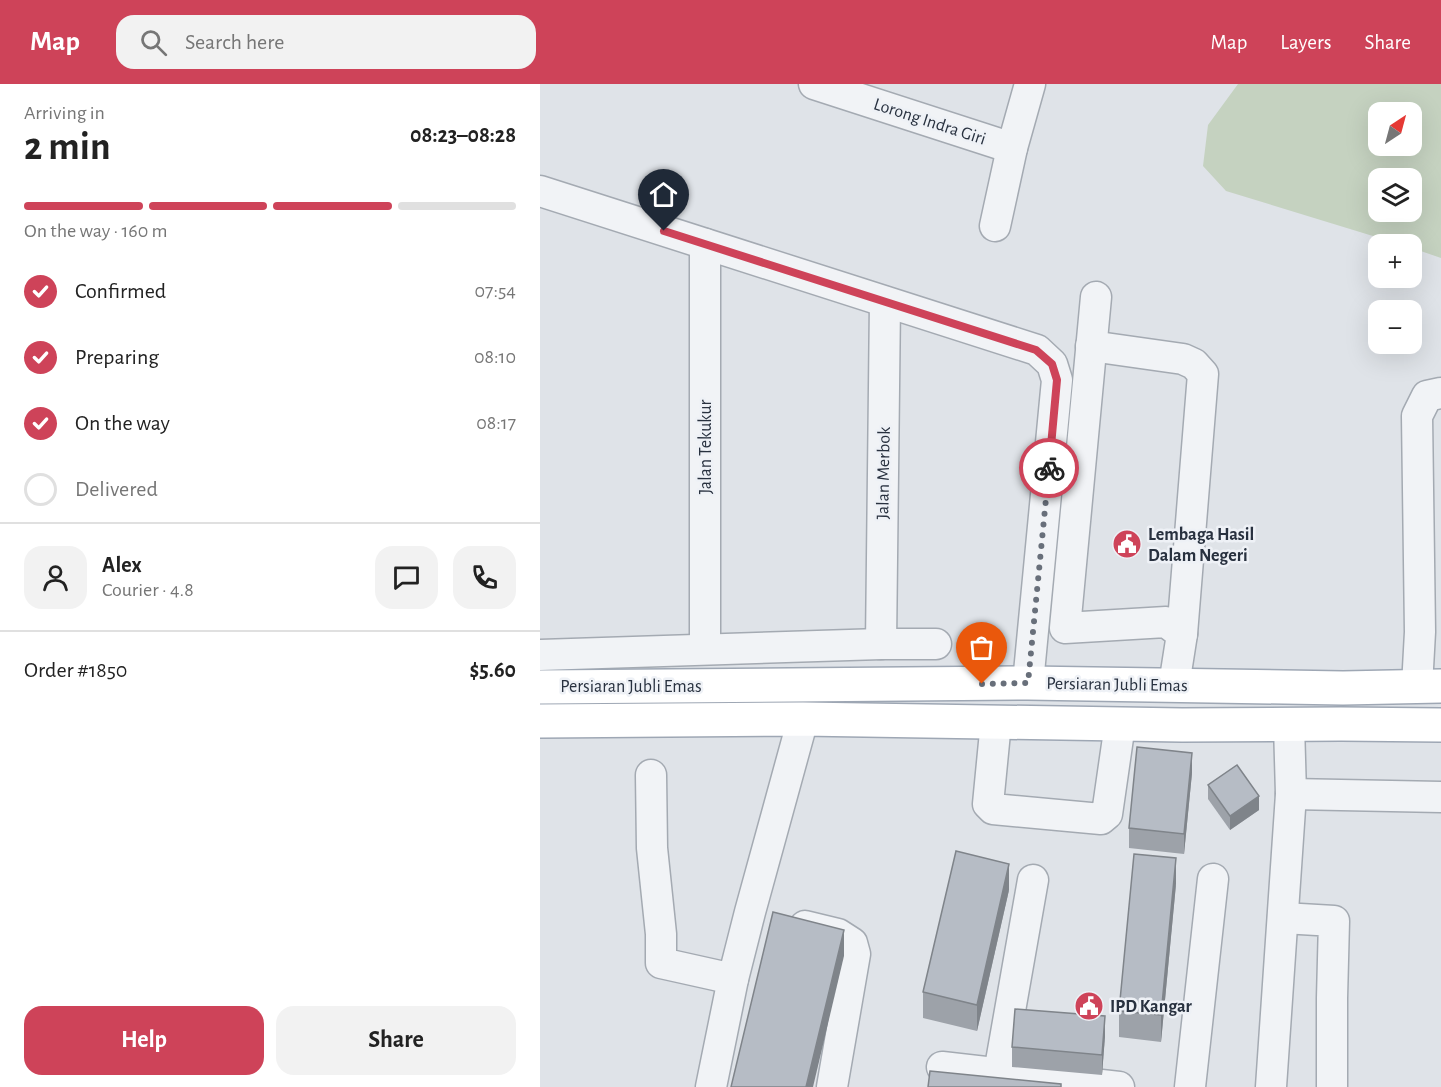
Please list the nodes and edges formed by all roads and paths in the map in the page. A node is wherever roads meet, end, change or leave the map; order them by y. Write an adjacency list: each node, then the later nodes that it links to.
1 (814, 84): 3 (street, Lorong Indra Giri)
2 (1030, 84): 3 (street)
3 (1012, 148): 5 (street)
4 (540, 191): 6 (street)
5 (995, 226)
6 (705, 244): 8 (street); 14 (street, Jalan Tekukur)
7 (1096, 297): 9 (street)
8 (885, 302): 12 (street, Jalan Merbok); 16 (street)
9 (1091, 346): 11 (street); 11 (street)
10 (1441, 393): 18 (street)
11 (1182, 634): 17 (street)
12 (881, 644): 13 (street); 14 (street)
13 (936, 644)
14 (705, 649): 15 (street)
15 (540, 655)
16 (1028, 683): 17 (main road, Persiaran Jubli Emas); 19 (main road, Persiaran Jubli Emas)
17 (1174, 685): 18 (main road, Persiaran Jubli Emas)
18 (1429, 686): 25 (main road)
19 (540, 687)
20 (804, 719): 21 (main road, Persiaran Jubli Emas); 22 (main road, Persiaran Jubli Emas); 31 (street)
21 (540, 721)
22 (996, 722): 23 (main road, Persiaran Jubli Emas); 23 (street)
23 (1120, 724): 24 (main road, Persiaran Jubli Emas)
24 (1289, 725): 25 (main road, Persiaran Jubli Emas); 27 (street)
25 (1430, 725)
26 (651, 775): 33 (street)
27 (1291, 794): 28 (street); 32 (street)
28 (1441, 797)
29 (1213, 879): 39 (street)
30 (1033, 880): 35 (street)
31 (768, 917): 33 (street); 38 (street)
32 (1283, 918): 40 (street); 41 (street)
33 (734, 979): 37 (street)
34 (942, 1066): 35 (street)
35 (999, 1072): 36 (street)
36 (1104, 1086)
37 (711, 1087)
38 (832, 1087)
39 (1190, 1087)
40 (1271, 1087)
41 (1332, 1087)

